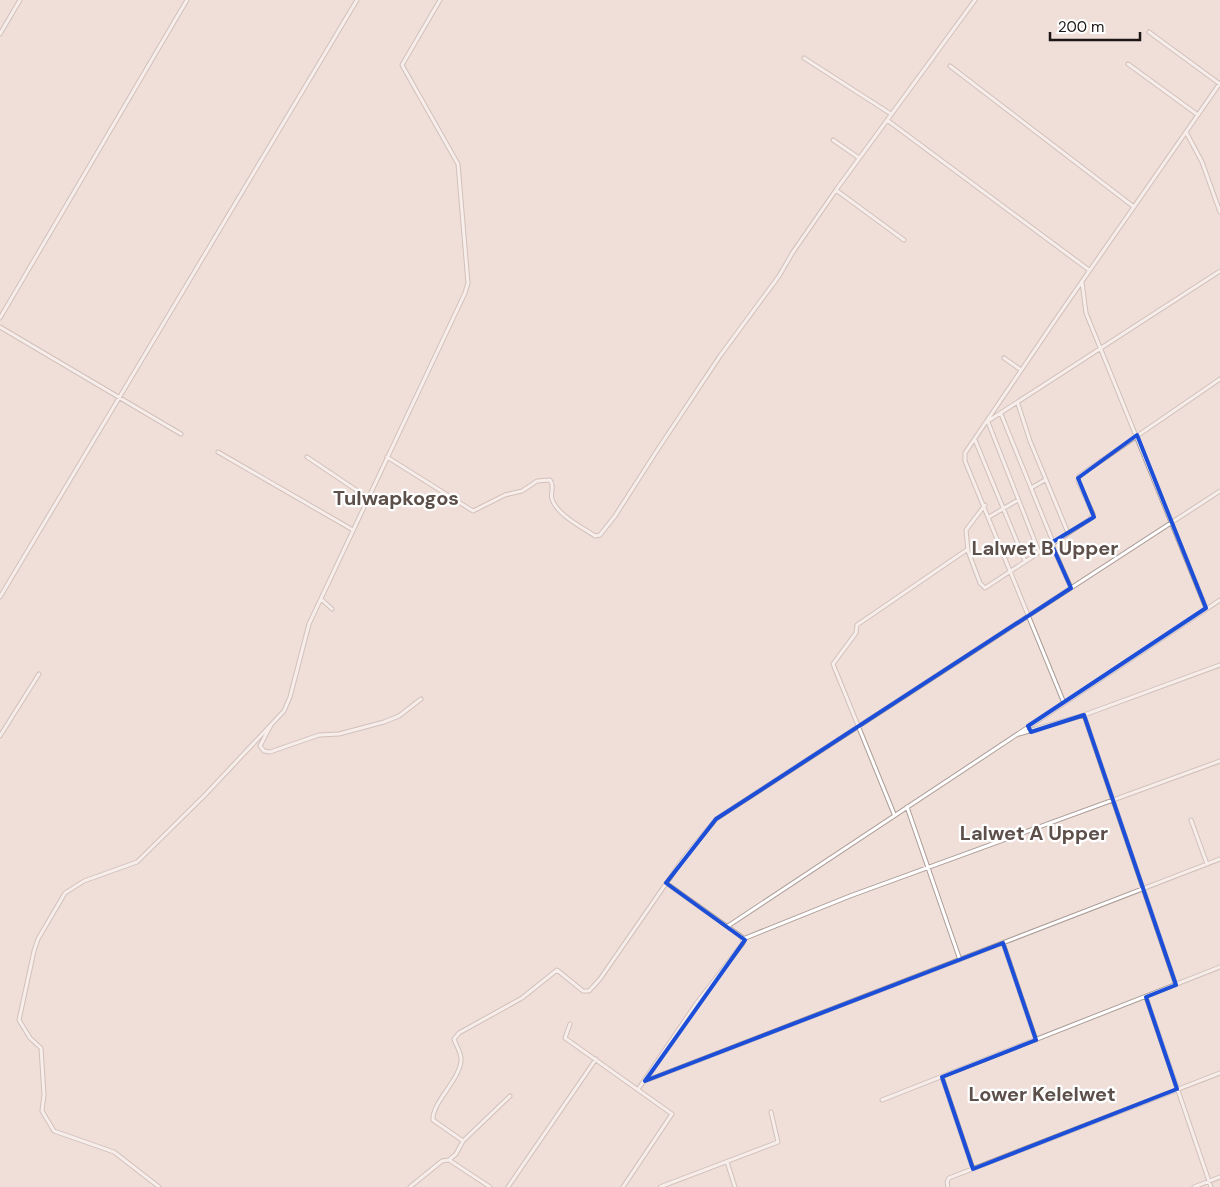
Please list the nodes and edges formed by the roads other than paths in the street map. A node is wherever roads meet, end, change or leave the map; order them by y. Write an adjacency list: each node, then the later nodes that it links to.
1 (20, 0): 7 (street)
2 (187, 0): 25 (street)
3 (357, 0): 31 (street)
4 (440, 0): 40 (street)
5 (975, 0): 12 (street)
6 (1149, 32): 11 (street)
7 (0, 34)
8 (804, 58): 12 (street)
9 (1128, 64): 13 (street)
10 (950, 66): 19 (street)
11 (1220, 83): 13 (street)
12 (891, 114): 14 (street)
13 (1198, 115): 15 (street)
14 (887, 120): 17 (street); 22 (street)
15 (1186, 132): 19 (street); 20 (street)
16 (832, 140): 17 (street)
17 (859, 158): 18 (street)
18 (836, 190): 21 (street); 40 (street)
19 (1134, 207): 22 (street)
20 (1220, 212)
21 (904, 240)
22 (1089, 270): 24 (street)
23 (1220, 271): 27 (street)
24 (1082, 281): 27 (street); 29 (street)
25 (0, 318)
26 (0, 327): 31 (street)
27 (1100, 349): 32 (street); 36 (street)
28 (1004, 358): 29 (street)
29 (1021, 370): 34 (street)
30 (1220, 379): 36 (street)
31 (119, 398): 35 (street); 58 (street)
32 (1018, 404): 33 (street); 41 (street)
33 (1001, 414): 34 (street); 42 (street)
34 (986, 423): 37 (street); 45 (street)
35 (181, 434)
36 (1137, 436): 49 (street); 51 (street)
37 (974, 439): 46 (street); 47 (street)
38 (218, 452): 50 (street)
39 (308, 457): 44 (street)
40 (387, 457): 44 (street)
41 (1045, 480): 42 (street); 51 (street)
42 (1030, 488): 52 (street)
43 (1220, 491): 49 (street)
44 (368, 498): 50 (street)
45 (1018, 500): 47 (street); 54 (street)
46 (985, 505): 48 (street); 53 (street)
47 (1004, 508): 48 (street); 55 (street)
48 (989, 517): 56 (street)
49 (1171, 523): 57 (street); 62 (street)
50 (353, 530): 59 (street)
51 (1068, 533): 52 (street)
52 (1052, 543): 54 (street); 57 (street)
53 (968, 549): 56 (street); 70 (street)
54 (1039, 552): 55 (street)
55 (1025, 561): 56 (street)
56 (1010, 571): 63 (street)
57 (1071, 588): 63 (street)
58 (0, 597)
59 (320, 599): 61 (street); 69 (street)
60 (1220, 600): 62 (street)
61 (332, 608)
62 (1206, 608): 67 (street)
63 (1028, 616): 67 (street); 70 (street)
64 (1220, 665): 68 (street)
65 (39, 674): 72 (street)
66 (421, 699): 69 (street)
67 (1064, 703): 71 (street)
68 (1084, 715): 71 (street); 74 (street)
69 (272, 723): 107 (street)
70 (859, 727): 76 (street); 81 (street)
71 (1018, 734): 75 (street)
72 (0, 736)
73 (1220, 761): 74 (street)
74 (1114, 801): 80 (street); 82 (street)
75 (907, 807): 76 (street); 80 (street)
76 (894, 814): 83 (street)
77 (1191, 820): 79 (street)
78 (1220, 859): 79 (street)
79 (1207, 864): 82 (street)
80 (928, 869): 84 (street); 86 (street)
81 (666, 883): 83 (street); 101 (street)
82 (1144, 888): 85 (street); 88 (street)
83 (728, 926): 84 (street)
84 (743, 939): 95 (street)
85 (1003, 943): 86 (street); 91 (street)
86 (960, 960): 95 (street)
87 (1220, 967): 88 (street)
88 (1176, 984): 89 (street)
89 (1146, 997): 91 (street); 97 (street)
90 (570, 1024): 92 (street)
91 (1036, 1040): 94 (street)
92 (596, 1059): 96 (street); 110 (street)
93 (1220, 1073): 97 (street)
94 (942, 1077): 99 (street); 104 (street)
95 (645, 1081): 96 (street)
96 (639, 1088): 111 (street)
97 (1177, 1089): 104 (street); 106 (street)
98 (510, 1096): 101 (street)
99 (882, 1100)
100 (771, 1112): 103 (street)
101 (463, 1141): 102 (street)
102 (449, 1160): 108 (street); 109 (street)
103 (726, 1162): 112 (street); 113 (street)
104 (973, 1169): 114 (street)
105 (1220, 1177): 106 (street)
106 (1209, 1182): 115 (street); 116 (street)
107 (159, 1187)
108 (410, 1187)
109 (490, 1187)
110 (508, 1187)
111 (623, 1187)
112 (660, 1187)
113 (735, 1187)
114 (948, 1187)
115 (1194, 1187)
116 (1210, 1187)

